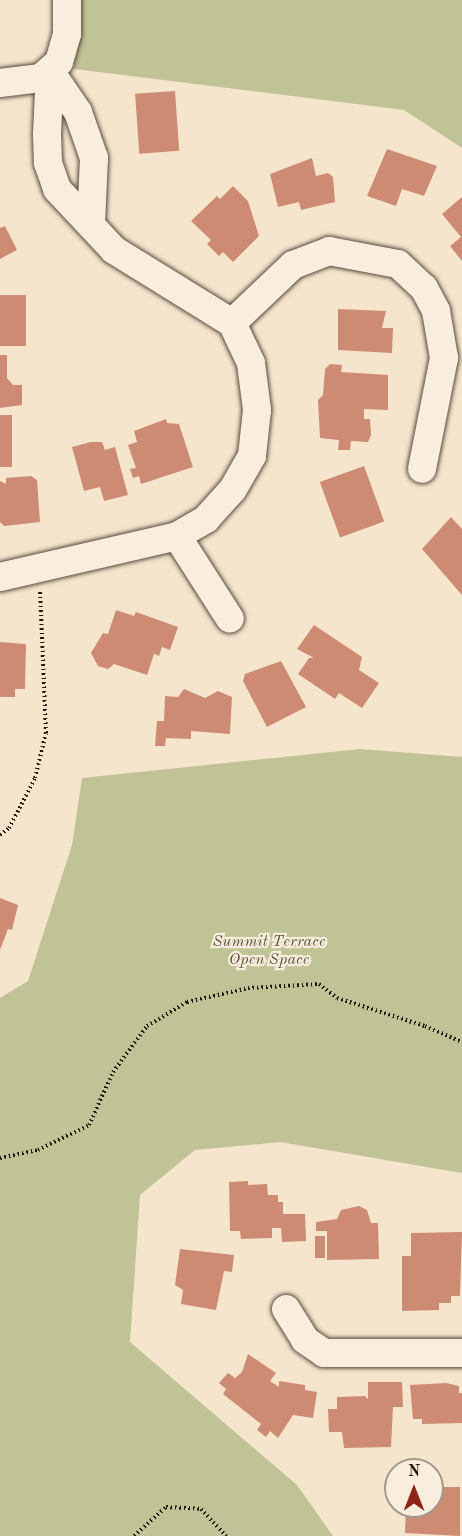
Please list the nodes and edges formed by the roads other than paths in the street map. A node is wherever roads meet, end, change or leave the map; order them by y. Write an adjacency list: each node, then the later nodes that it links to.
1 (67, 0): 2 (street)
2 (50, 71): 3 (street); 4 (street); 4 (street)
3 (0, 83)
4 (91, 225): 5 (street)
5 (232, 322): 6 (street); 7 (street)
6 (422, 469)
7 (177, 536): 8 (street); 9 (street)
8 (0, 577)
9 (230, 619)
10 (286, 1309): 11 (street)
11 (462, 1353)

